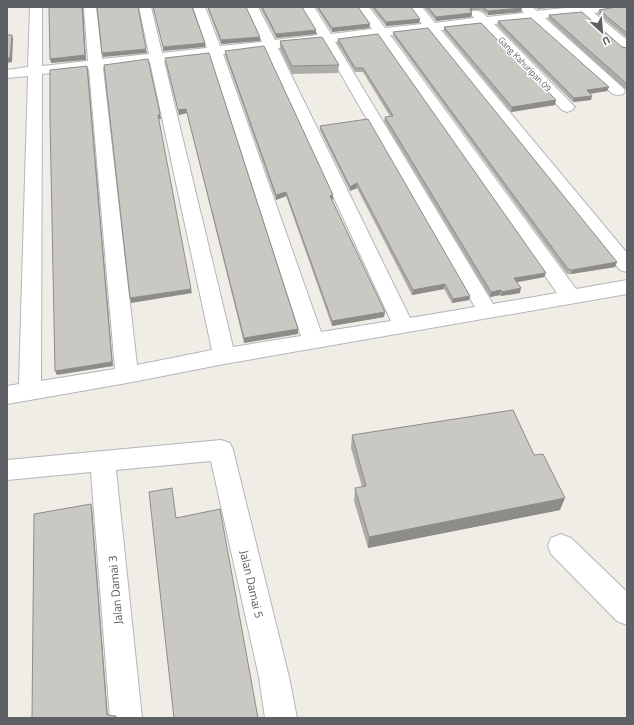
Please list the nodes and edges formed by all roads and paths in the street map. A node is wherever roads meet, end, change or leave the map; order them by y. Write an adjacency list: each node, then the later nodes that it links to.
1 (36, 7): 22 (street)
2 (90, 7): 21 (street)
3 (145, 7): 20 (street)
4 (199, 7): 19 (street)
5 (252, 7): 17 (street)
6 (308, 7): 16 (street)
7 (363, 7): 15 (street)
8 (416, 7): 14 (street)
9 (471, 7): 13 (street, Gang Kahuripan.09)
10 (611, 7): 11 (street)
11 (582, 8): 12 (street); 18 (street)
12 (530, 11): 13 (street); 24 (street)
13 (483, 21): 14 (street); 25 (street, Gang Kahuripan.09)
14 (431, 27): 15 (street); 26 (street)
15 (381, 33): 16 (street); 28 (street)
16 (327, 38): 17 (street); 29 (street)
17 (271, 44): 19 (street); 30 (street)
18 (627, 47)
19 (215, 51): 20 (street); 31 (street)
20 (155, 57): 21 (street); 32 (street)
21 (96, 64): 22 (street); 33 (street)
22 (35, 70): 23 (street); 34 (street)
23 (7, 74)
24 (618, 91)
25 (567, 107)
26 (627, 266)
27 (627, 287): 28 (street)
28 (570, 296): 29 (street)
29 (488, 312): 30 (street)
30 (404, 326): 31 (street)
31 (313, 341): 32 (street)
32 (224, 356): 33 (street)
33 (127, 375): 34 (street)
34 (30, 391): 35 (street)
35 (7, 395)
36 (103, 462): 37 (street); 40 (street, Jalan Damai 3); 41 (street, Jalan Damai 5)
37 (7, 470)
38 (562, 546): 39 (street)
39 (627, 611)
40 (126, 718)
41 (281, 718)

